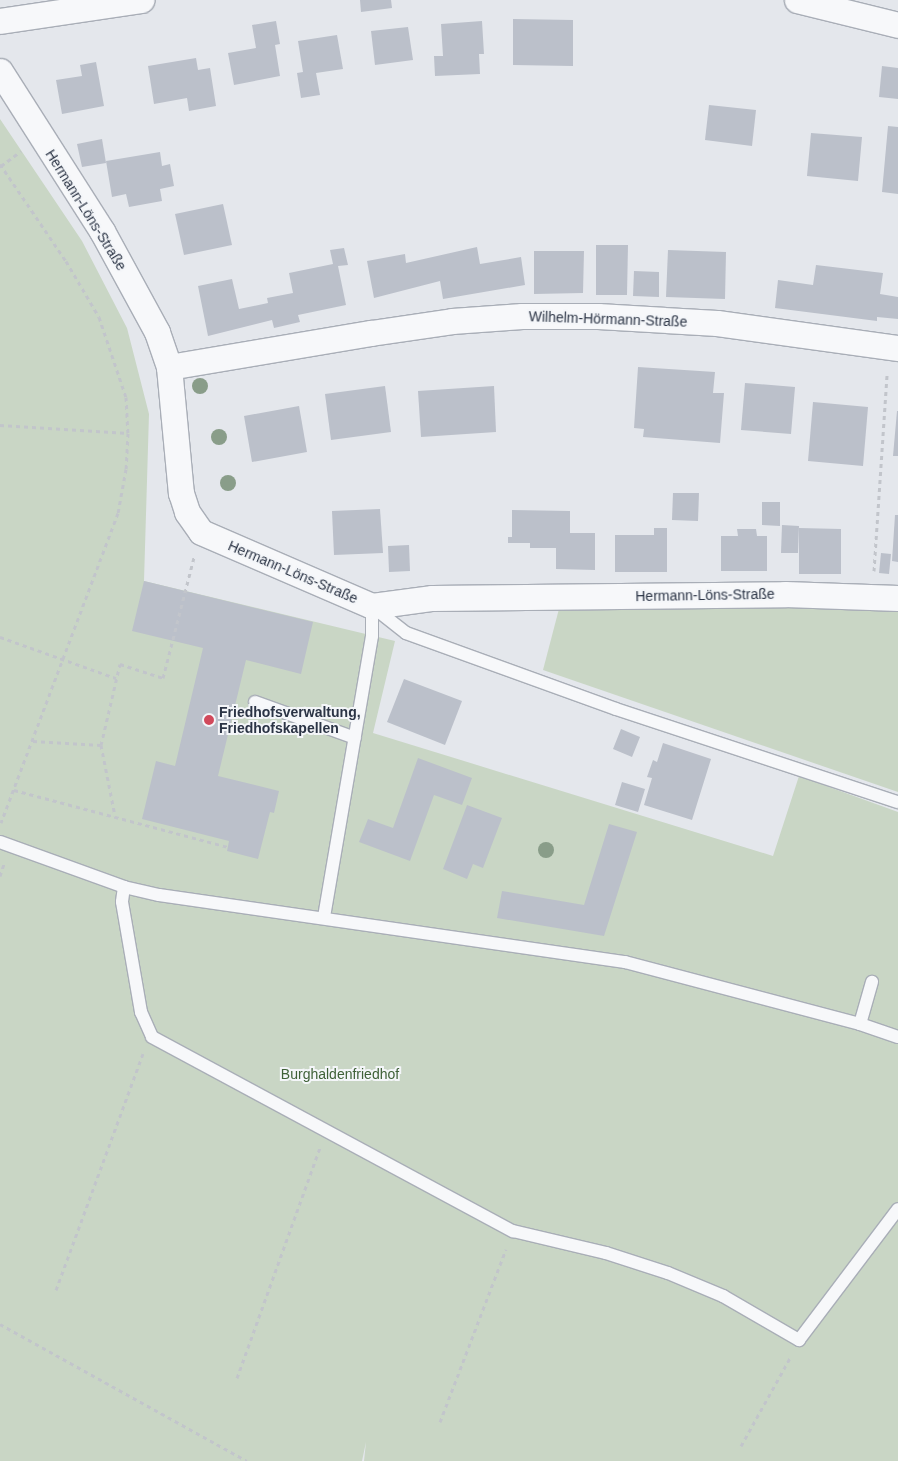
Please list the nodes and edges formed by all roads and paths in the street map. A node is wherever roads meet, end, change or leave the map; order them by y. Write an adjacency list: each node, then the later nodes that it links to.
1 (140, 0): 3 (street)
2 (797, 0): 4 (street)
3 (0, 21)
4 (898, 24)
5 (0, 71): 8 (street, Hermann-Löns-Straße)
6 (0, 164): 11 (path)
7 (898, 348): 8 (street, Wilhelm-Hörmann-Straße)
8 (169, 368): 12 (street, Hermann-Löns-Straße)
9 (886, 380): 13 (path)
10 (0, 425): 11 (path)
11 (128, 433): 17 (path)
12 (201, 532): 15 (street, Hermann-Löns-Straße); 18 (path)
13 (872, 597): 14 (street, Hermann-Löns-Straße); 15 (street, Hermann-Löns-Straße)
14 (898, 598)
15 (372, 606): 20 (lane); 24 (lane)
16 (0, 637): 17 (path)
17 (63, 661): 18 (path); 21 (path)
18 (116, 678): 22 (path)
19 (255, 702): 20 (lane)
20 (355, 738): 30 (lane)
21 (33, 741): 22 (path); 23 (path)
22 (101, 744): 25 (path)
23 (14, 790): 25 (path); 26 (path)
24 (898, 802)
25 (115, 816): 28 (path)
26 (0, 826)
27 (0, 842): 29 (lane)
28 (228, 847)
29 (124, 887): 30 (lane); 33 (lane)
30 (324, 917): 32 (lane)
31 (872, 982): 32 (lane)
32 (860, 1024): 34 (lane)
33 (152, 1037): 35 (lane); 38 (path)
34 (898, 1037)
35 (326, 1131): 37 (lane); 41 (path)
36 (898, 1209): 37 (lane)
37 (513, 1231): 42 (path)
38 (56, 1290)
39 (0, 1324): 44 (path)
40 (780, 1375): 43 (path)
41 (237, 1378)
42 (440, 1422)
43 (741, 1446)
44 (247, 1461)

